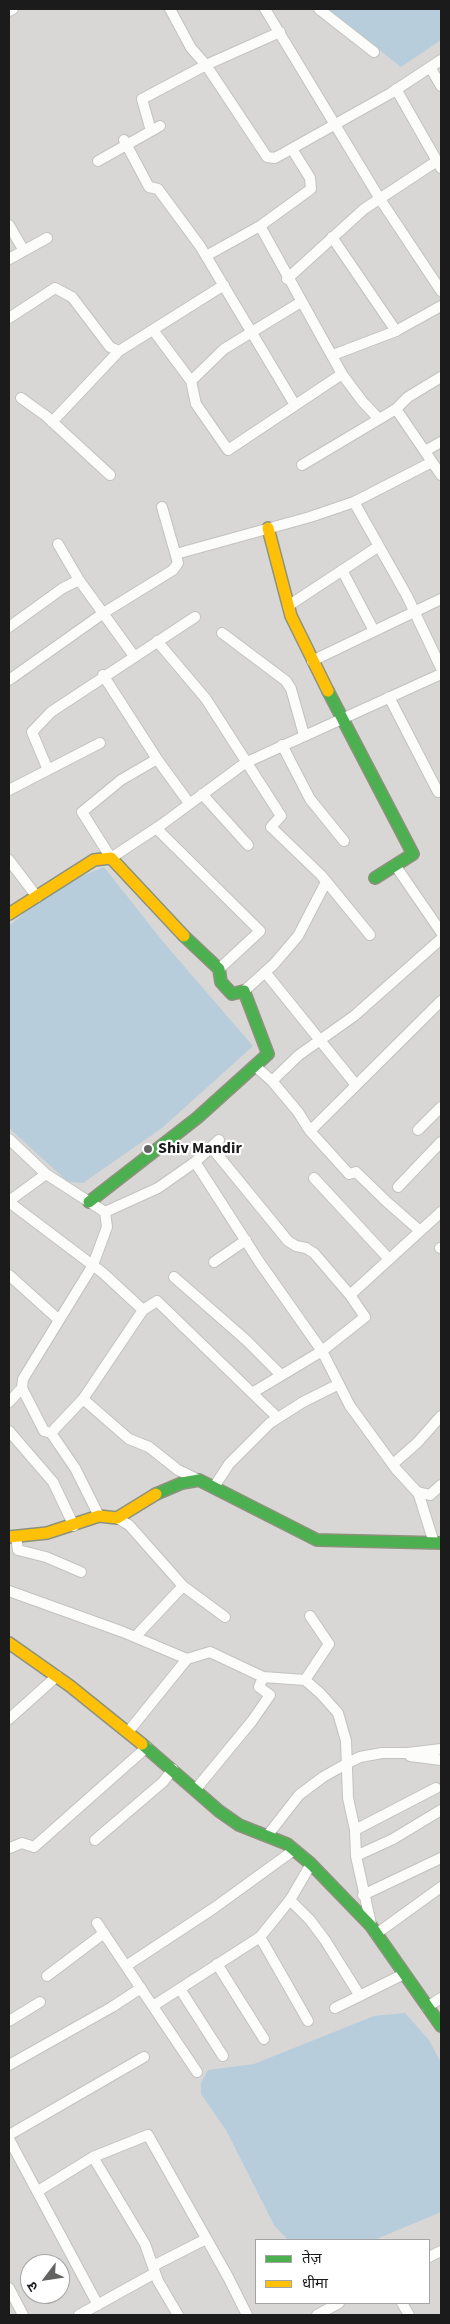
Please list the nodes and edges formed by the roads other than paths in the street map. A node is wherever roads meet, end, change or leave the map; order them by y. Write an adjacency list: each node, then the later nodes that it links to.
1 (13, 9): 5 (street)
2 (170, 9): 9 (street)
3 (265, 9): 6 (street)
4 (319, 9): 7 (street)
5 (9, 11)
6 (280, 32): 9 (street); 13 (street)
7 (374, 52)
8 (441, 60): 10 (street)
9 (206, 66): 14 (street); 15 (street)
10 (430, 67): 11 (street); 12 (street)
11 (441, 86)
12 (396, 89): 13 (street); 17 (street)
13 (336, 124): 15 (street); 18 (street)
14 (125, 143): 16 (street); 24 (street)
15 (292, 148): 20 (street)
16 (98, 161)
17 (439, 165): 18 (street)
18 (380, 199): 21 (street); 28 (street)
19 (9, 225): 23 (street)
20 (260, 226): 24 (street); 26 (street)
21 (332, 237): 26 (street); 33 (street)
22 (48, 238): 23 (street)
23 (24, 251): 25 (street)
24 (206, 256): 27 (street)
25 (9, 259)
26 (287, 279): 29 (street)
27 (224, 285): 32 (street); 34 (street)
28 (441, 291)
29 (301, 302): 34 (street); 36 (street)
30 (441, 306): 33 (street)
31 (9, 318): 35 (street)
32 (153, 330): 35 (street); 39 (street)
33 (396, 331): 36 (street)
34 (252, 332): 39 (street); 41 (street)
35 (119, 351): 44 (street)
36 (333, 355): 37 (street)
37 (342, 374): 41 (street); 43 (street)
38 (441, 378): 42 (street)
39 (191, 381): 41 (street)
40 (21, 398): 44 (street)
41 (295, 405)
42 (396, 409): 43 (street); 46 (street)
43 (378, 418): 48 (street)
44 (52, 422): 49 (street)
45 (441, 442): 46 (street)
46 (425, 450): 47 (street)
47 (432, 462): 50 (street); 51 (street)
48 (302, 465)
49 (110, 475)
50 (441, 475)
51 (354, 502): 53 (street); 55 (street)
52 (162, 507): 56 (street)
53 (268, 528): 56 (street); 60 (street)
54 (58, 544): 58 (street)
55 (378, 546): 57 (street); 61 (street)
56 (176, 554): 62 (street)
57 (342, 570): 60 (street); 65 (street)
58 (79, 580): 62 (street); 64 (street)
59 (441, 598): 61 (street)
60 (288, 606): 69 (street)
61 (414, 611): 65 (street); 70 (street)
62 (105, 612): 68 (street); 73 (street)
63 (195, 617): 67 (street)
64 (9, 627)
65 (374, 631): 69 (street)
66 (222, 633): 76 (street)
67 (157, 641): 68 (street); 80 (street)
68 (134, 656): 72 (street)
69 (312, 661): 75 (street)
70 (441, 668)
71 (441, 674): 74 (street)
72 (103, 676): 79 (street); 81 (street)
73 (9, 680)
74 (389, 697): 75 (street); 83 (street)
75 (341, 718): 76 (street); 91 (street)
76 (304, 736): 78 (street)
77 (100, 743): 81 (street)
78 (282, 746): 80 (street); 87 (street)
79 (157, 759): 85 (street); 89 (street)
80 (245, 763): 84 (street); 93 (street)
81 (48, 770): 82 (street)
82 (9, 790)
83 (438, 792)
84 (202, 794): 85 (street); 88 (street)
85 (189, 803): 86 (street)
86 (156, 828): 89 (street); 99 (street)
87 (344, 840)
88 (248, 846)
89 (111, 858): 94 (street); 99 (street)
90 (9, 860): 94 (street)
91 (395, 865): 92 (street); 96 (street)
92 (376, 878)
93 (326, 882): 97 (street); 100 (street)
94 (37, 897): 95 (street)
95 (9, 914)
96 (441, 932)
97 (370, 935)
98 (441, 939): 103 (street)
99 (219, 969): 101 (street)
100 (265, 972): 101 (street); 103 (street)
101 (244, 991): 104 (street)
102 (441, 1001): 106 (street)
103 (320, 1040): 105 (street); 106 (street)
104 (255, 1066): 105 (street); 119 (street)
105 (272, 1081): 109 (street)
106 (356, 1085): 109 (street)
107 (441, 1107): 108 (street)
108 (418, 1130)
109 (310, 1131): 122 (street)
110 (9, 1139): 115 (street)
111 (220, 1140): 113 (street)
112 (441, 1142): 117 (street)
113 (212, 1148): 114 (street); 129 (street)
114 (195, 1162): 120 (street); 123 (street)
115 (46, 1174): 118 (street); 119 (street)
116 (314, 1178): 124 (street)
117 (398, 1187)
118 (9, 1202): 126 (street)
119 (89, 1202): 120 (street)
120 (105, 1212): 126 (street)
121 (441, 1212): 122 (street)
122 (420, 1231): 124 (street)
123 (246, 1240): 125 (street); 132 (street)
124 (389, 1259): 129 (street)
125 (214, 1262)
126 (94, 1266): 130 (street); 131 (street)
127 (9, 1275): 131 (street)
128 (174, 1277): 133 (street)
129 (350, 1295): 132 (street)
130 (142, 1310): 136 (street); 137 (street)
131 (60, 1320): 135 (street)
132 (322, 1351): 133 (street); 134 (street)
133 (281, 1375): 136 (street)
134 (339, 1384): 140 (street); 143 (street)
135 (22, 1388): 138 (street); 142 (street)
136 (252, 1393): 140 (street)
137 (83, 1399): 142 (street); 144 (street)
138 (9, 1402)
139 (441, 1416): 143 (street)
140 (278, 1418): 146 (street)
141 (9, 1431): 150 (street)
142 (52, 1433): 148 (street)
143 (393, 1464): 147 (street)
144 (199, 1480): 146 (street); 149 (street)
145 (441, 1485): 147 (street)
146 (214, 1487): 152 (street)
147 (418, 1493): 152 (street)
148 (99, 1516): 149 (street); 150 (street)
149 (117, 1518): 154 (street)
150 (74, 1526): 151 (street)
151 (12, 1537): 153 (street)
152 (438, 1543)
153 (81, 1572)
154 (183, 1586): 157 (street); 158 (street)
155 (9, 1591): 158 (street)
156 (310, 1616): 163 (street)
157 (225, 1617)
158 (135, 1637): 160 (street)
159 (9, 1643): 161 (street)
160 (187, 1659): 162 (street); 165 (street)
161 (57, 1676): 164 (street); 165 (street)
162 (263, 1677): 163 (street); 173 (street)
163 (305, 1680): 170 (street)
164 (9, 1719)
165 (128, 1732): 166 (street)
166 (147, 1747): 171 (street); 178 (street)
167 (441, 1749): 168 (street)
168 (387, 1753): 169 (street); 170 (street)
169 (441, 1760)
170 (346, 1764): 175 (street); 176 (street)
171 (173, 1769): 173 (street); 177 (street)
172 (436, 1788): 175 (street)
173 (196, 1789): 176 (street)
174 (441, 1810): 180 (street)
175 (355, 1830): 180 (street)
176 (267, 1836): 179 (street)
177 (95, 1840)
178 (9, 1847)
179 (294, 1850): 182 (street); 191 (street)
180 (356, 1856): 184 (street)
181 (441, 1858): 184 (street)
182 (311, 1864): 185 (street); 187 (street)
183 (441, 1887): 187 (street)
184 (363, 1895): 187 (street)
185 (290, 1900): 189 (street); 196 (street)
186 (97, 1923): 188 (street)
187 (374, 1930): 192 (street)
188 (104, 1933): 191 (street); 193 (street)
189 (260, 1937): 190 (street); 203 (street)
190 (217, 1964): 195 (street); 205 (street)
191 (126, 1966): 194 (street)
192 (404, 1974): 196 (street); 200 (street)
193 (47, 1976)
194 (141, 1988): 199 (street); 208 (street)
195 (180, 1989): 199 (street); 206 (street)
196 (360, 1996): 201 (street)
197 (441, 1998): 200 (street)
198 (40, 2002): 202 (street)
199 (153, 2006): 209 (street)
200 (427, 2006): 204 (street)
201 (335, 2008)
202 (9, 2021)
203 (308, 2021)
204 (441, 2026)
205 (264, 2039)
206 (223, 2056)
207 (144, 2057): 210 (street)
208 (9, 2065)
209 (197, 2072)
210 (9, 2135)
211 (9, 2140): 213 (street)
212 (93, 2157): 213 (street); 214 (street); 215 (street)
213 (38, 2191): 219 (street)
214 (206, 2239): 215 (street); 223 (street)
215 (154, 2270): 219 (street); 222 (street)
216 (9, 2288): 220 (street)
217 (337, 2304): 224 (street)
218 (403, 2304): 225 (street)
219 (98, 2305): 221 (street)
220 (23, 2315)
221 (79, 2315)
222 (178, 2315)
223 (247, 2315)
224 (317, 2315)
225 (409, 2315)

